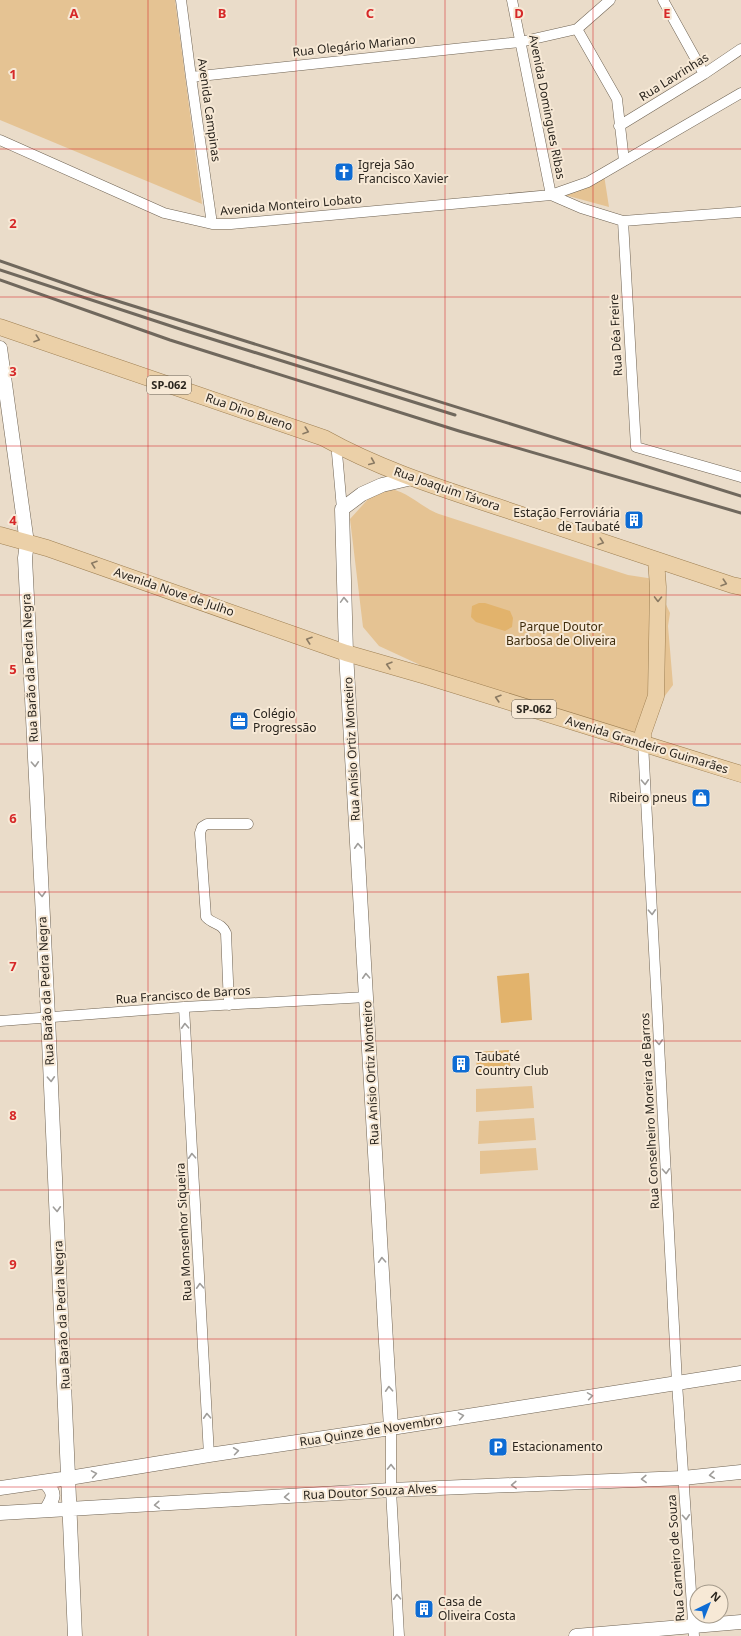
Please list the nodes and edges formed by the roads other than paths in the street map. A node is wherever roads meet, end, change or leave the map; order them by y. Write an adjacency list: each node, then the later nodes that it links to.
1 (182, 0): 9 (street, Avenida Campinas)
2 (512, 0): 6 (street, Avenida Domingues Ribas)
3 (610, 0): 5 (street)
4 (663, 0): 8 (street)
5 (576, 29): 6 (street); 11 (street)
6 (520, 42): 9 (street, Rua Olegário Mariano); 14 (street, Avenida Domingues Ribas)
7 (741, 49): 8 (street, Rua Lavrinhas)
8 (704, 74): 11 (street, Rua Lavrinhas)
9 (191, 77): 17 (street, Avenida Campinas)
10 (741, 93): 13 (street)
11 (619, 126): 13 (street)
12 (0, 140): 17 (street, Avenida Monteiro Lobato)
13 (624, 161): 14 (street)
14 (552, 195): 16 (street); 17 (street, Avenida Monteiro Lobato)
15 (741, 212): 16 (street)
16 (623, 221): 21 (street, Rua Déa Freire)
17 (212, 224)
18 (0, 327): 20 (main road, Rua Dino Bueno / SP-062, one-way to 20)
19 (0, 348): 25 (street, Rua Barão da Pedra Negra)
20 (337, 449): 22 (main road, Rua Joaquim Távora / SP-062, one-way to 22); 23 (street, Rua Anísio Ortiz Monteiro)
21 (741, 477)
22 (412, 478): 23 (street); 26 (main road, Rua Joaquim Távora / SP-062, one-way to 26)
23 (342, 509): 28 (street, Rua Anísio Ortiz Monteiro, one-way to 23)
24 (0, 535): 25 (main road, Avenida Nove de Julho / SP-062)
25 (27, 543): 28 (main road, Avenida Nove de Julho / SP-062, one-way to 25); 35 (street, Rua Barão da Pedra Negra, one-way to 35)
26 (656, 560): 27 (main road, Rua Joaquim Távora / SP-062, one-way to 27); 29 (main road, one-way to 29)
27 (741, 587)
28 (346, 653): 29 (main road, Avenida Grandeiro Guimarães / SP-062, one-way to 28); 32 (street, Rua Anísio Ortiz Monteiro, one-way to 28)
29 (643, 743): 30 (main road, Avenida Grandeiro Guimarães / SP-062); 38 (street, Rua Conselheiro Moreira de Barros, one-way to 38)
30 (741, 774)
31 (248, 824): 33 (street)
32 (367, 997): 33 (street, Rua Francisco de Barros); 39 (street, Rua Anísio Ortiz Monteiro, one-way to 32)
33 (229, 1005): 34 (street, Rua Francisco de Barros)
34 (184, 1007): 35 (street, Rua Francisco de Barros); 40 (street, Rua Monsenhor Siqueira, one-way to 34)
35 (48, 1017): 36 (street, Rua Francisco de Barros); 42 (street, Rua Barão da Pedra Negra, one-way to 42)
36 (0, 1021)
37 (741, 1373): 38 (street, Rua Quinze de Novembro)
38 (677, 1383): 39 (street, Rua Quinze de Novembro, one-way to 38); 43 (street, Rua Conselheiro Moreira de Barros)
39 (391, 1428): 40 (street, Rua Quinze de Novembro, one-way to 39); 46 (street, Rua Anísio Ortiz Monteiro, one-way to 39)
40 (209, 1455): 42 (street, Rua Quinze de Novembro, one-way to 40)
41 (741, 1472): 43 (street, Rua Doutor Souza Alves, one-way to 43)
42 (69, 1478): 44 (street, Rua Quinze de Novembro); 48 (street, Rua Barão da Pedra Negra)
43 (683, 1478): 46 (street, Rua Doutor Souza Alves, one-way to 46); 51 (street, Rua Carneiro de Souza, one-way to 51)
44 (45, 1482): 45 (street, Rua Quinze de Novembro); 47 (street)
45 (0, 1488)
46 (391, 1490): 48 (street, Rua Doutor Souza Alves, one-way to 48); 53 (street, Rua Anísio Ortiz Monteiro, one-way to 46)
47 (46, 1510): 48 (street, Rua Doutor Souza Alves); 49 (street, Rua Doutor Souza Alves)
48 (70, 1510): 52 (street, Rua Barão da Pedra Negra)
49 (0, 1513)
50 (741, 1622): 51 (street)
51 (694, 1631): 54 (street)
52 (75, 1636)
53 (399, 1636)
54 (576, 1636)

